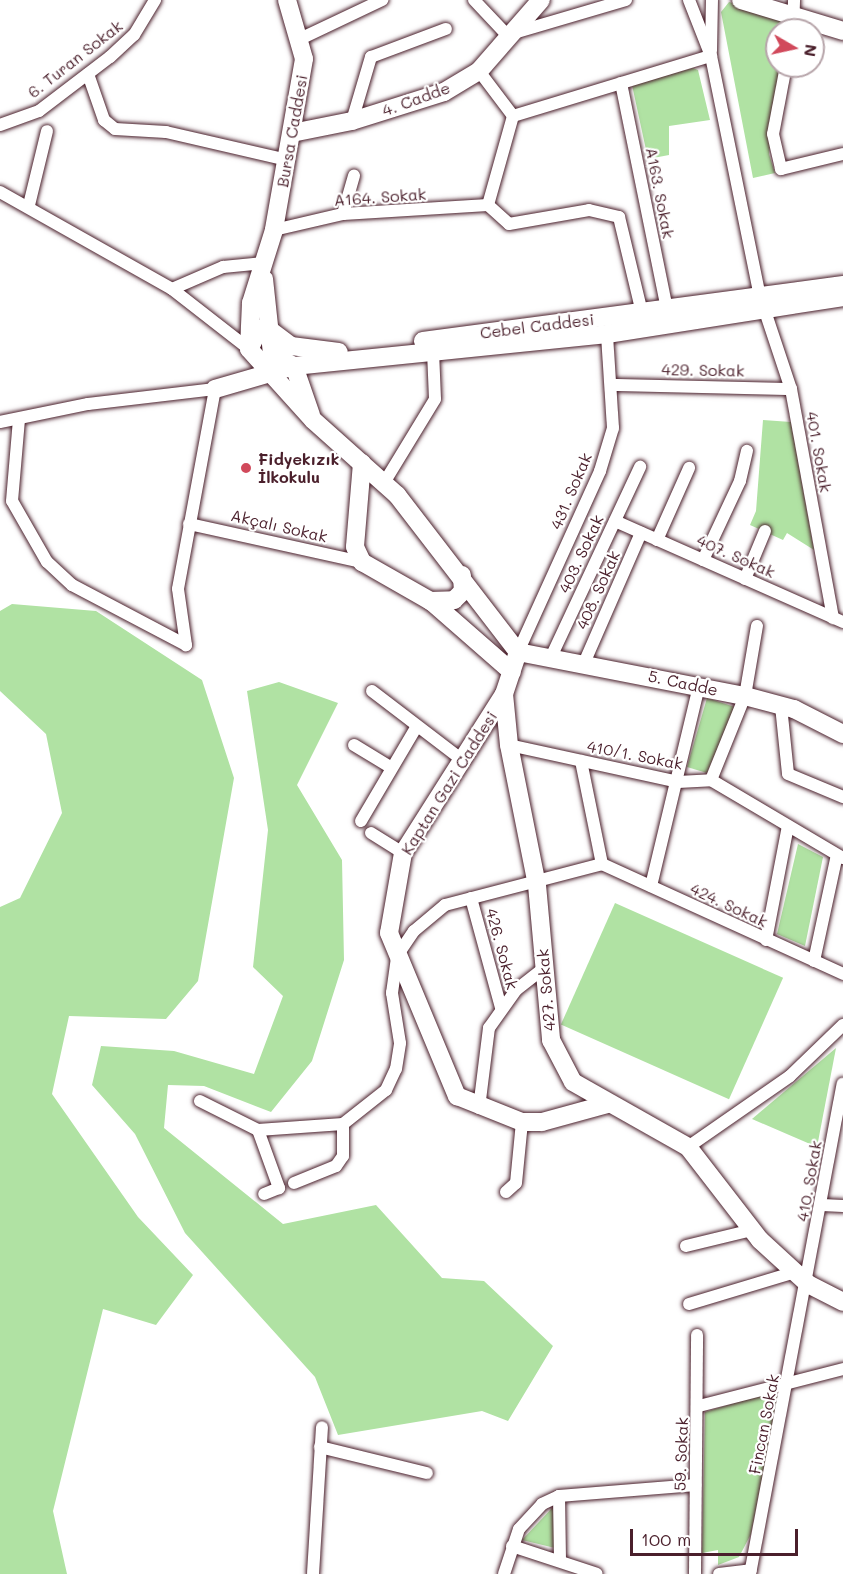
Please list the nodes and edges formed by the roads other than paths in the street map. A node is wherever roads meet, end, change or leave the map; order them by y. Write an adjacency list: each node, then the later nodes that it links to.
1 (155, 0): 17 (street, 6. Turan Sokak)
2 (287, 0): 14 (main road, Bursa Caddesi)
3 (382, 0): 14 (street)
4 (474, 0): 13 (street)
5 (541, 0): 13 (main road, 4. Cadde)
6 (626, 0): 13 (street)
7 (689, 0): 15 (street)
8 (712, 0): 15 (street)
9 (741, 0): 10 (main road)
10 (794, 16): 12 (main road)
11 (446, 29): 21 (street)
12 (843, 31)
13 (507, 35): 16 (main road, 4. Cadde)
14 (302, 38): 24 (main road, Bursa Caddesi)
15 (711, 56): 19 (street); 37 (street, 401. Sokak)
16 (479, 71): 20 (street); 21 (main road, 4. Cadde)
17 (87, 74): 22 (street, 6. Turan Sokak); 26 (street)
18 (784, 78): 25 (street)
19 (621, 83): 20 (street); 38 (street, A163. Sokak)
20 (513, 116): 30 (street)
21 (352, 121): 24 (main road, 4. Cadde)
22 (0, 125)
23 (47, 131): 29 (street)
24 (292, 133): 26 (main road, Bursa Caddesi)
25 (843, 154)
26 (287, 160): 32 (main road, Bursa Caddesi)
27 (354, 176): 31 (street)
28 (0, 192): 29 (street)
29 (29, 205): 35 (street)
30 (488, 205): 31 (street, A164. Sokak); 38 (street)
31 (343, 214): 32 (street, A164. Sokak)
32 (274, 230): 33 (main road, Bursa Caddesi)
33 (264, 263): 35 (street); 39 (main road); 41 (main road, Bursa Caddesi)
34 (843, 285): 37 (main road, Cebel Caddesi)
35 (172, 289): 41 (street)
36 (843, 297): 37 (main road, Cebel Caddesi)
37 (764, 302): 38 (main road, Cebel Caddesi); 47 (street, 401. Sokak)
38 (654, 315): 39 (main road, Cebel Caddesi); 40 (main road, Cebel Caddesi)
39 (267, 328): 41 (main road); 43 (main road)
40 (607, 334): 42 (main road, Cebel Caddesi); 45 (street, 431. Sokak)
41 (249, 349): 44 (main road)
42 (433, 352): 43 (main road, Cebel Caddesi); 55 (street)
43 (294, 366): 44 (main road, Cebel Caddesi); 49 (main road)
44 (265, 373): 46 (main road, Cebel Caddesi); 49 (main road)
45 (613, 385): 47 (street, 429. Sokak); 68 (street, 431. Sokak)
46 (215, 389): 48 (street); 57 (street)
47 (791, 389): 66 (street, 401. Sokak)
48 (19, 420): 50 (street); 57 (street)
49 (313, 420): 52 (main road)
50 (0, 422)
51 (747, 451): 61 (street)
52 (362, 463): 55 (main road); 62 (main road)
53 (640, 467): 56 (street, 403. Sokak)
54 (689, 468): 60 (street)
55 (384, 483): 63 (main road)
56 (615, 521): 59 (street, 407. Sokak); 69 (street, 403. Sokak)
57 (189, 525): 62 (street, Akçalı Sokak)
58 (765, 531): 64 (street)
59 (641, 533): 60 (street, 407. Sokak); 70 (street, 408. Sokak)
60 (657, 540): 61 (street, 407. Sokak)
61 (703, 560): 64 (street, 407. Sokak)
62 (362, 562): 65 (main road)
63 (462, 575): 65 (main road); 68 (main road)
64 (745, 579): 66 (street, 407. Sokak)
65 (430, 601): 71 (main road)
66 (838, 620)
67 (758, 626): 75 (street)
68 (518, 652): 69 (main road, 5. Cadde); 71 (main road, 427. Sokak)
69 (552, 655): 70 (main road, 5. Cadde)
70 (585, 661): 72 (main road, 5. Cadde)
71 (512, 672): 74 (main road, 427. Sokak)
72 (699, 686): 75 (main road, 5. Cadde); 85 (street)
73 (372, 691): 77 (street)
74 (504, 694): 80 (main road, 427. Sokak); 81 (main road, Kaptan Gazi Caddesi)
75 (745, 696): 76 (main road, 5. Cadde); 84 (street)
76 (781, 706): 78 (main road, 5. Cadde); 86 (street)
77 (417, 726): 81 (street); 83 (street)
78 (843, 734)
79 (354, 745): 83 (street)
80 (509, 745): 82 (street, 410/1. Sokak); 93 (main road, 427. Sokak)
81 (461, 759): 90 (main road, Kaptan Gazi Caddesi)
82 (581, 761): 85 (street, 410/1. Sokak); 92 (street)
83 (392, 768): 87 (street)
84 (711, 780): 85 (street, 410/1. Sokak); 88 (street)
85 (678, 782): 94 (street)
86 (843, 796)
87 (361, 821)
88 (788, 826): 91 (street); 96 (street)
89 (371, 833): 90 (street)
90 (404, 853): 97 (main road, Kaptan Gazi Caddesi)
91 (840, 857): 98 (street)
92 (602, 864): 93 (street); 94 (street, 424. Sokak)
93 (537, 885): 95 (street); 99 (main road, 427. Sokak)
94 (651, 886): 96 (street, 424. Sokak)
95 (471, 898): 97 (street); 101 (street, 426. Sokak)
96 (766, 940): 98 (street, 424. Sokak)
97 (397, 956): 106 (main road, Kaptan Gazi Caddesi); 108 (street)
98 (814, 961): 100 (street, 424. Sokak)
99 (543, 969): 101 (street, 426. Sokak); 105 (main road, 427. Sokak)
100 (843, 974)
101 (501, 1008): 106 (street, 426. Sokak)
102 (843, 1025): 110 (street)
103 (843, 1084): 111 (street, 410. Sokak)
104 (201, 1101): 109 (street)
105 (608, 1104): 107 (main road, Kaptan Gazi Caddesi); 110 (main road, 427. Sokak)
106 (479, 1108): 107 (main road, Kaptan Gazi Caddesi)
107 (522, 1122): 114 (street)
108 (343, 1125): 109 (street); 113 (street)
109 (258, 1130): 115 (street)
110 (688, 1147): 118 (main road, 427. Sokak)
111 (830, 1161): 112 (street); 116 (street, 410. Sokak)
112 (843, 1161)
113 (294, 1183)
114 (506, 1192)
115 (264, 1194)
116 (822, 1204): 117 (street); 120 (street, 410. Sokak)
117 (843, 1206)
118 (752, 1230): 119 (street); 120 (main road, 427. Sokak)
119 (686, 1246)
120 (801, 1278): 121 (street); 122 (main road, 427. Sokak); 125 (street, Fincan Sokak)
121 (689, 1304)
122 (843, 1305)
123 (697, 1335): 126 (street, 59. Sokak)
124 (843, 1369): 125 (street)
125 (790, 1382): 126 (street); 134 (street, Fincan Sokak)
126 (699, 1406): 130 (street, 59. Sokak)
127 (322, 1427): 128 (street)
128 (320, 1447): 129 (street); 136 (street)
129 (427, 1473)
130 (696, 1485): 131 (street); 139 (street, 59. Sokak)
131 (559, 1496): 132 (street); 133 (street)
132 (512, 1545): 133 (street); 137 (street)
133 (560, 1560): 138 (street)
134 (751, 1572): 135 (street)
135 (727, 1573)
136 (313, 1574)
137 (504, 1574)
138 (597, 1574)
139 (695, 1574)

